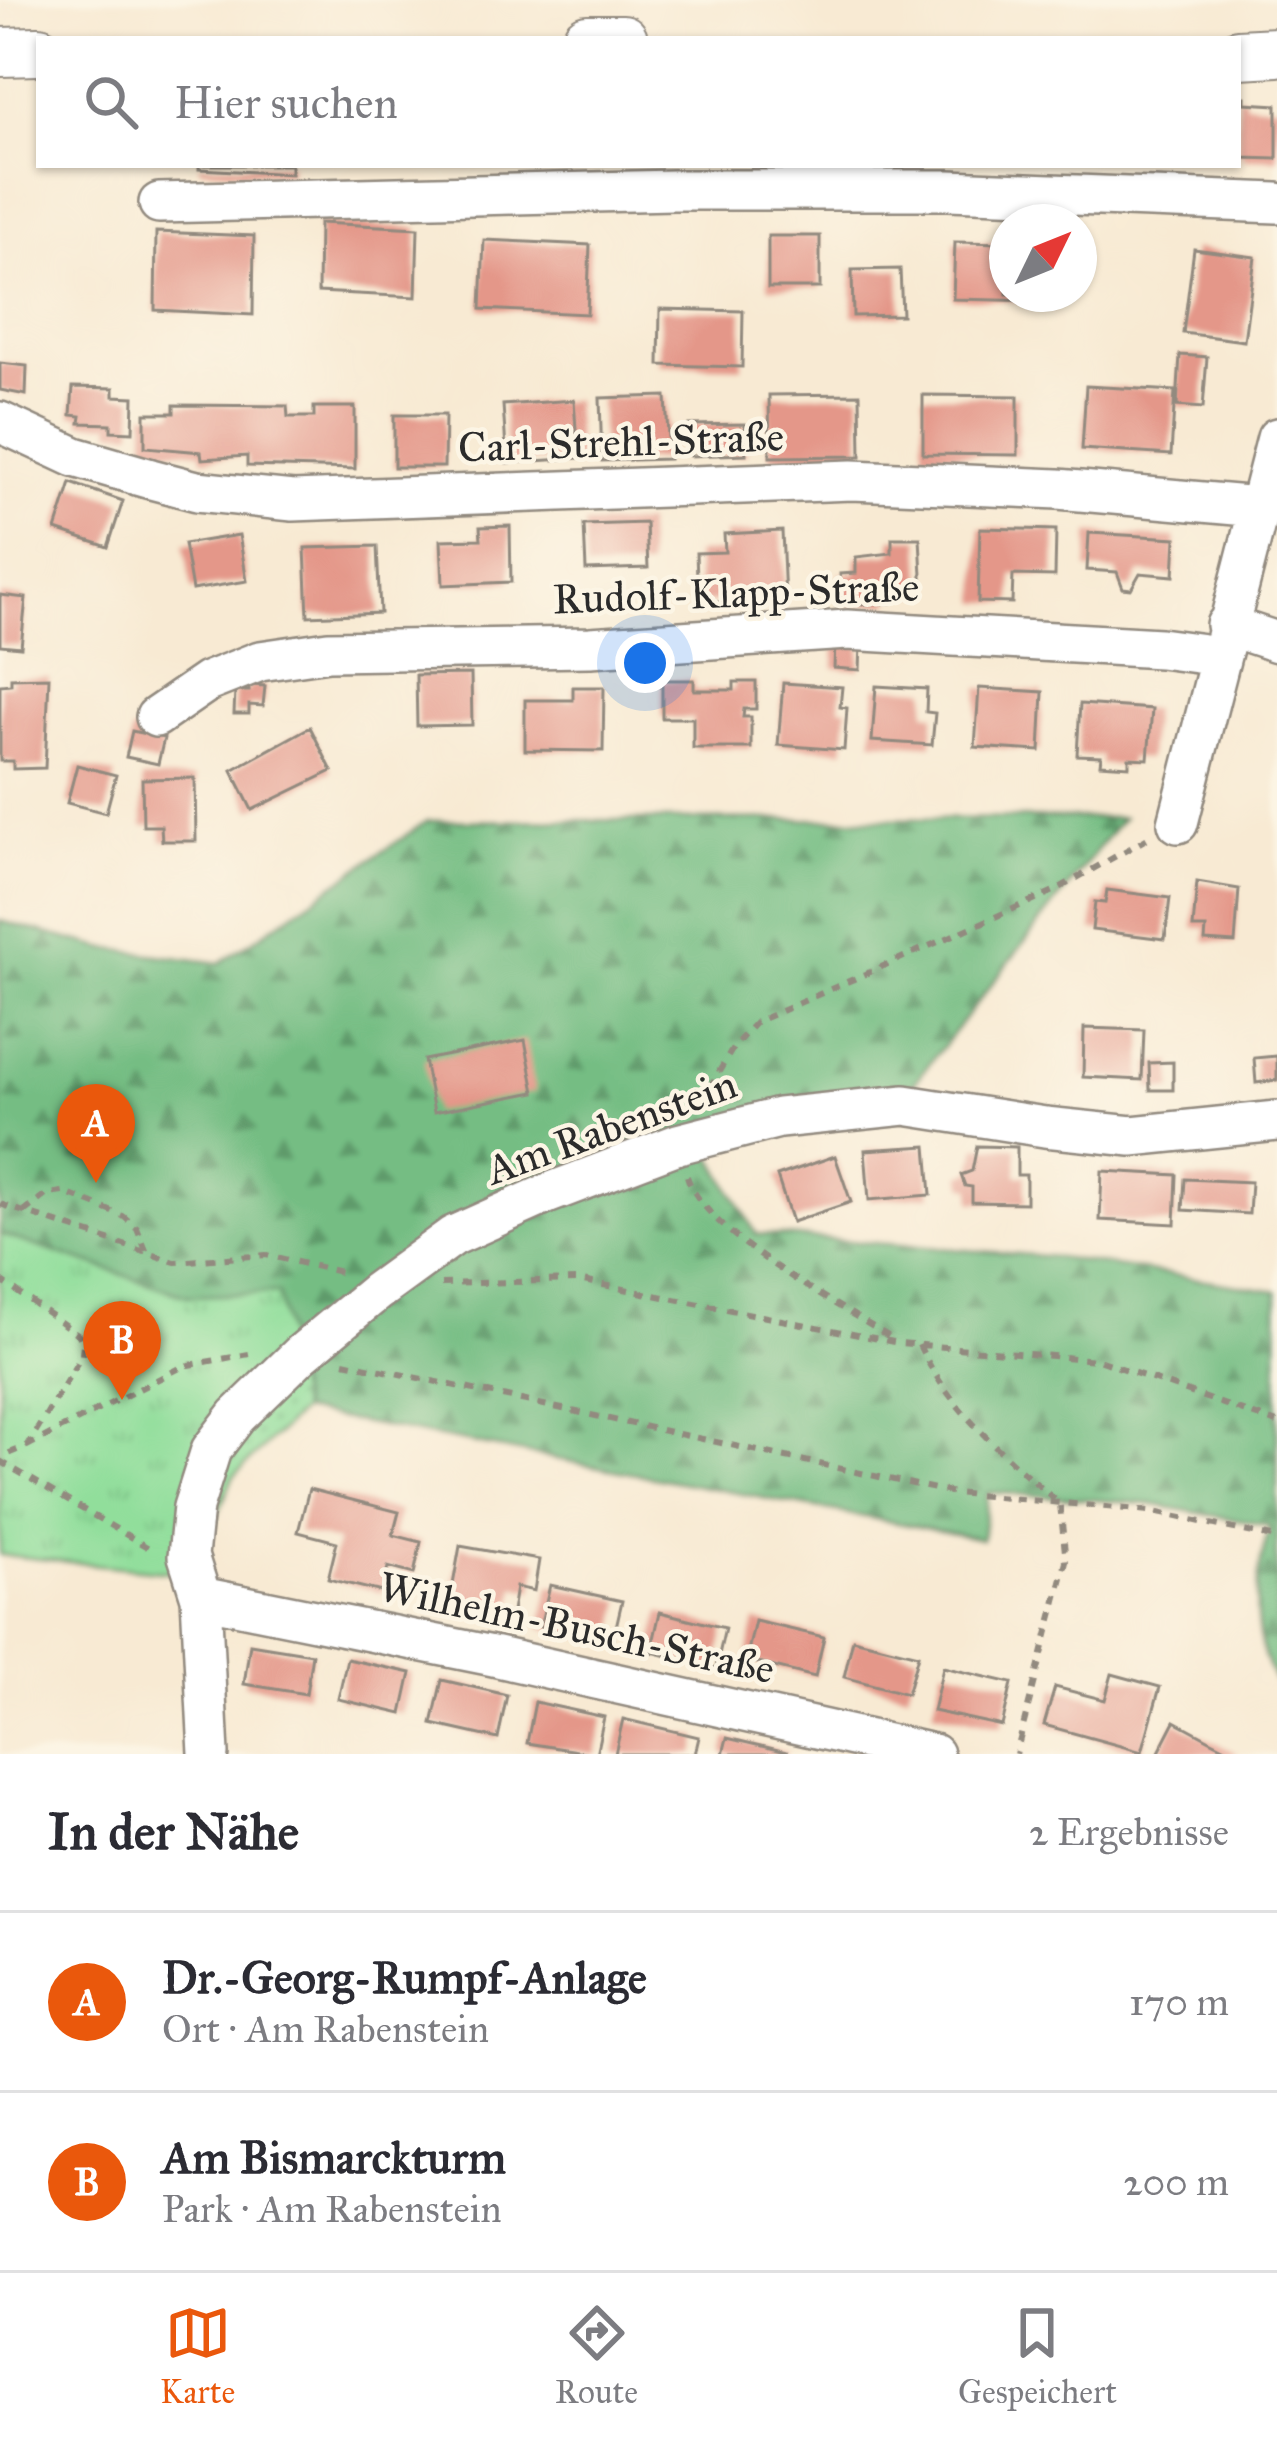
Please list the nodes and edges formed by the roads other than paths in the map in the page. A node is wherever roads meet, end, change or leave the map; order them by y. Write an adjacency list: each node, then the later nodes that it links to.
1 (36, 51): 2 (main road)
2 (0, 52)
3 (1277, 52): 4 (main road)
4 (1241, 54)
5 (159, 203): 6 (street)
6 (1277, 203)
7 (0, 422): 9 (street, Carl-Strehl-Straße)
8 (1277, 438): 9 (street)
9 (1258, 507): 10 (street)
10 (1222, 640): 11 (street, Rudolf-Klapp-Straße); 12 (street, Rudolf-Klapp-Straße); 13 (street)
11 (1277, 642)
12 (156, 717)
13 (1178, 823)
14 (1277, 1121): 15 (street, Am Rabenstein)
15 (201, 1597): 16 (street, Am Rabenstein); 17 (street, Wilhelm-Busch-Straße)
16 (208, 1754)
17 (933, 1754)

